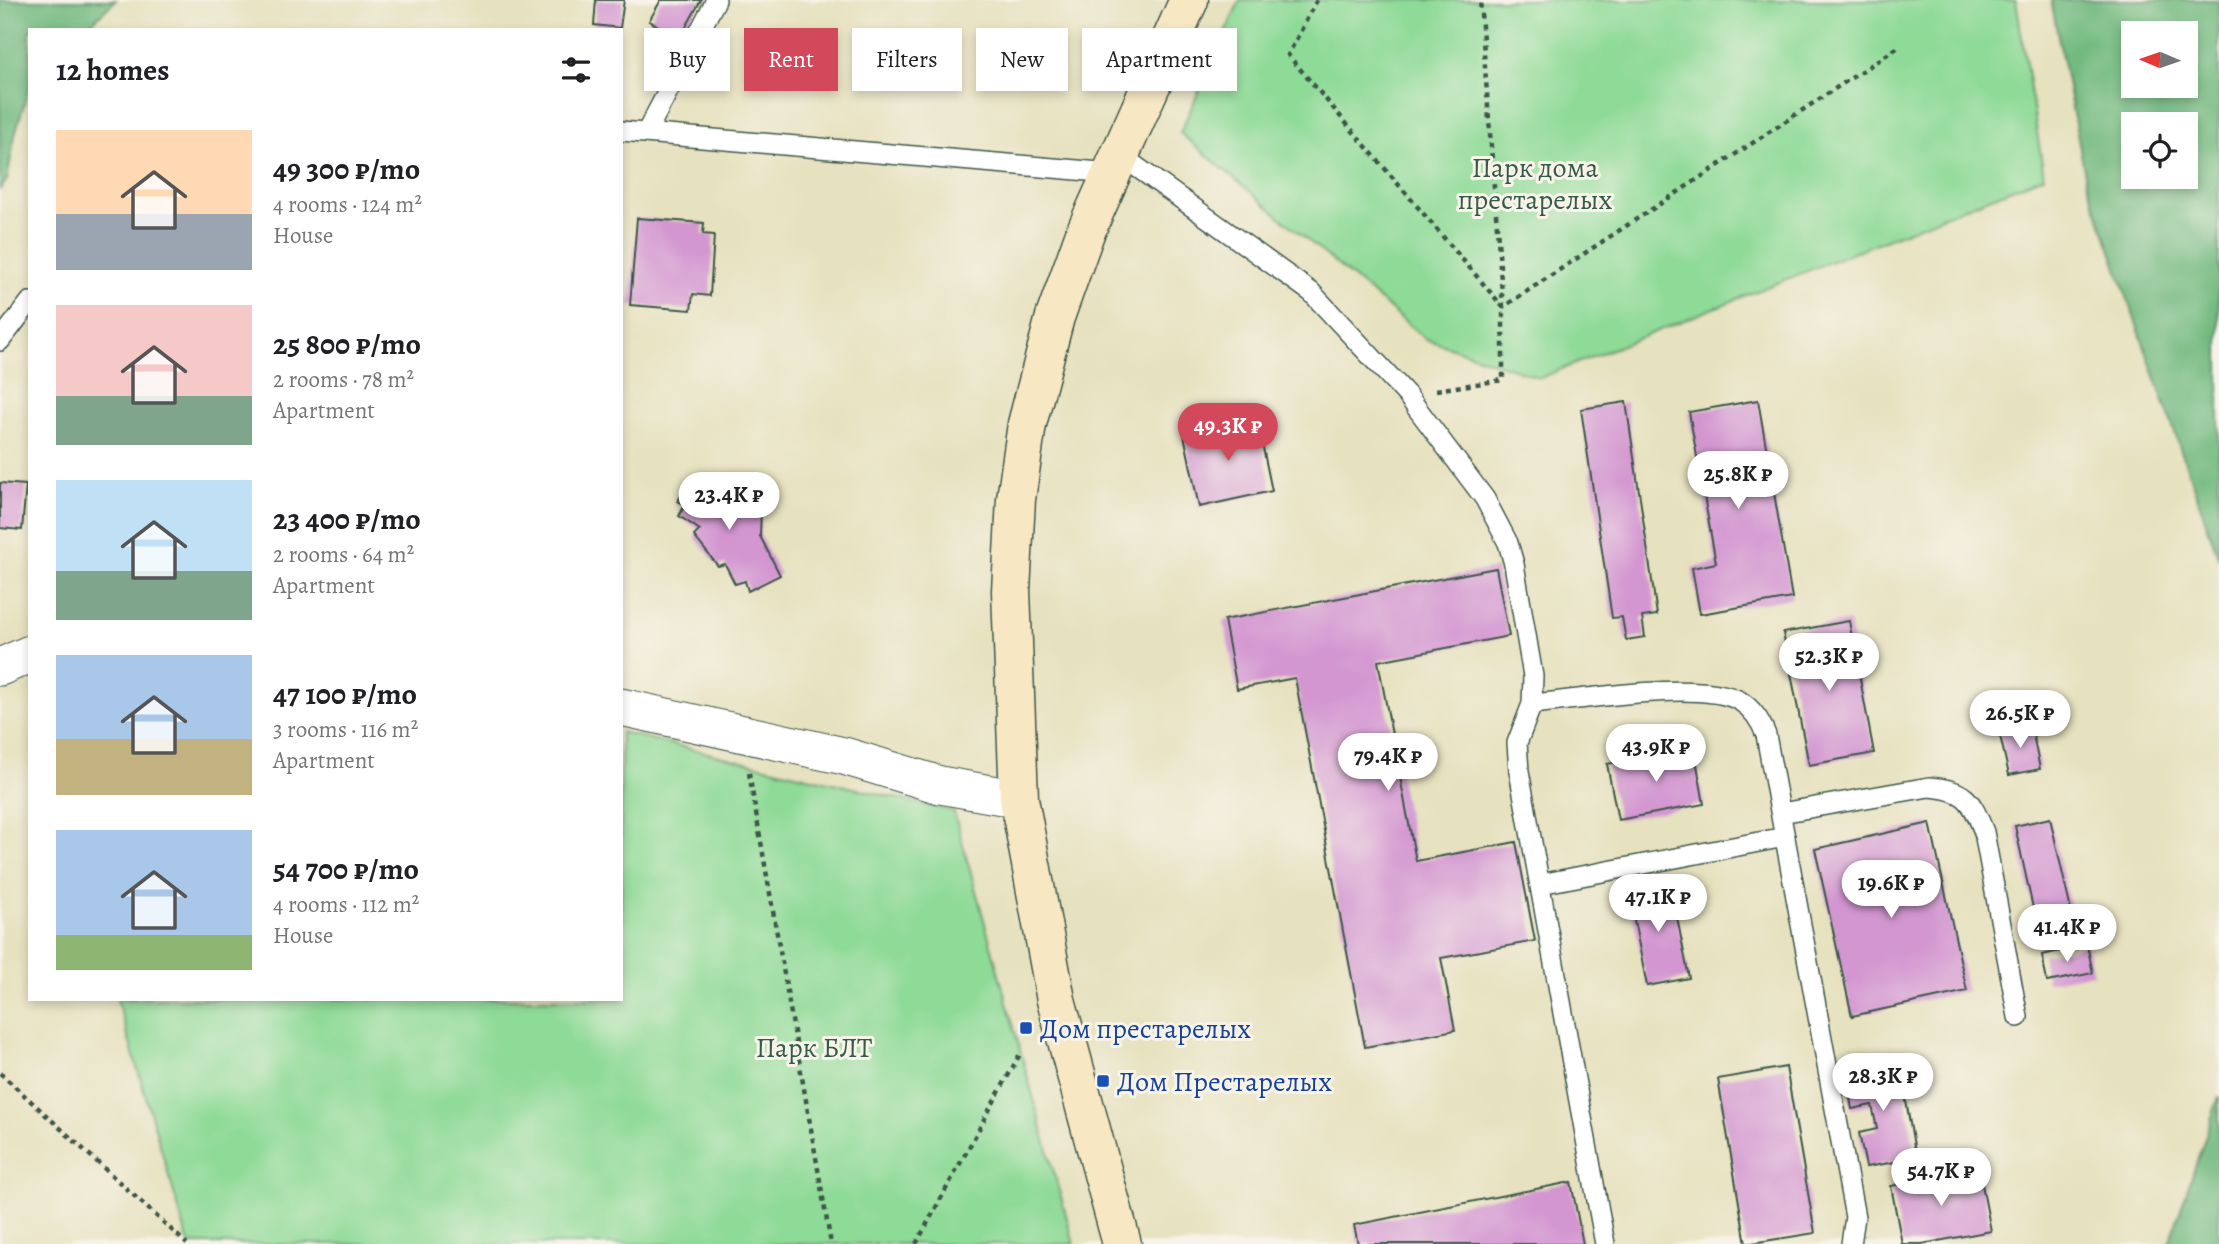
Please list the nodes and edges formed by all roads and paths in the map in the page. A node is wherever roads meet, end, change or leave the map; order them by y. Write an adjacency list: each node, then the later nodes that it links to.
1 (716, 0): 7 (lane)
2 (1189, 0): 8 (main road)
3 (1317, 0): 10 (path)
4 (1480, 0): 10 (path)
5 (1900, 46): 10 (path)
6 (623, 131): 7 (lane)
7 (646, 132): 8 (lane)
8 (1116, 164): 12 (lane); 18 (main road)
9 (28, 305): 11 (lane)
10 (1503, 307): 12 (path)
11 (0, 341)
12 (1407, 395): 15 (lane)
13 (28, 655): 14 (street)
14 (0, 667)
15 (1531, 704): 19 (lane); 21 (lane)
16 (623, 707): 18 (street)
17 (747, 762): 26 (path)
18 (1019, 799): 28 (main road)
19 (1781, 814): 20 (lane); 22 (lane)
20 (1785, 837): 21 (lane); 30 (lane)
21 (1540, 884): 29 (lane)
22 (2018, 1017)
23 (1020, 1054): 27 (path)
24 (0, 1073): 25 (path)
25 (187, 1244)
26 (831, 1244)
27 (916, 1244)
28 (1122, 1244)
29 (1605, 1244)
30 (1851, 1244)

